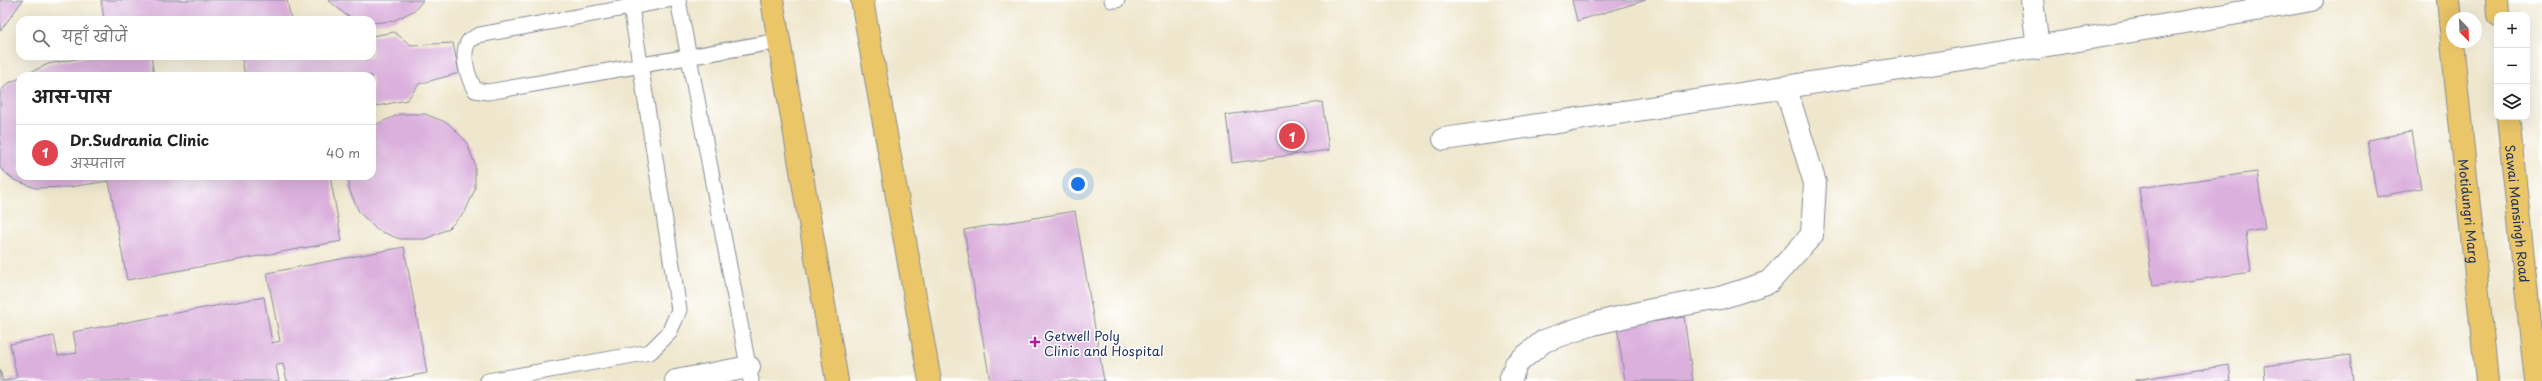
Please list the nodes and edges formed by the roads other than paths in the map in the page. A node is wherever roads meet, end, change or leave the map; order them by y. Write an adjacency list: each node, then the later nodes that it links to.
1 (668, 0): 11 (lane)
2 (678, 0): 17 (lane)
3 (772, 0): 14 (main road)
4 (862, 0): 26 (main road)
5 (1112, 0): 6 (lane)
6 (1117, 0)
7 (2032, 0): 15 (street)
8 (2312, 0): 15 (street)
9 (2448, 0): 12 (main road, Motidungri Marg)
10 (2497, 0): 13 (main road)
11 (631, 3): 18 (lane); 18 (lane)
12 (2449, 12)
13 (2498, 12)
14 (779, 41): 17 (lane); 25 (main road)
15 (2038, 48): 19 (street)
16 (2453, 48): 28 (main road, Motidungri Marg)
17 (689, 58): 18 (lane); 22 (lane)
18 (641, 67): 23 (lane)
19 (1786, 89): 21 (street); 27 (street)
20 (2508, 120): 29 (main road, Sawai Mansingh Road)
21 (1444, 139)
22 (750, 374): 24 (street)
23 (488, 381)
24 (676, 381)
25 (837, 381)
26 (930, 381)
27 (1510, 381)
28 (2487, 381)
29 (2536, 381)

